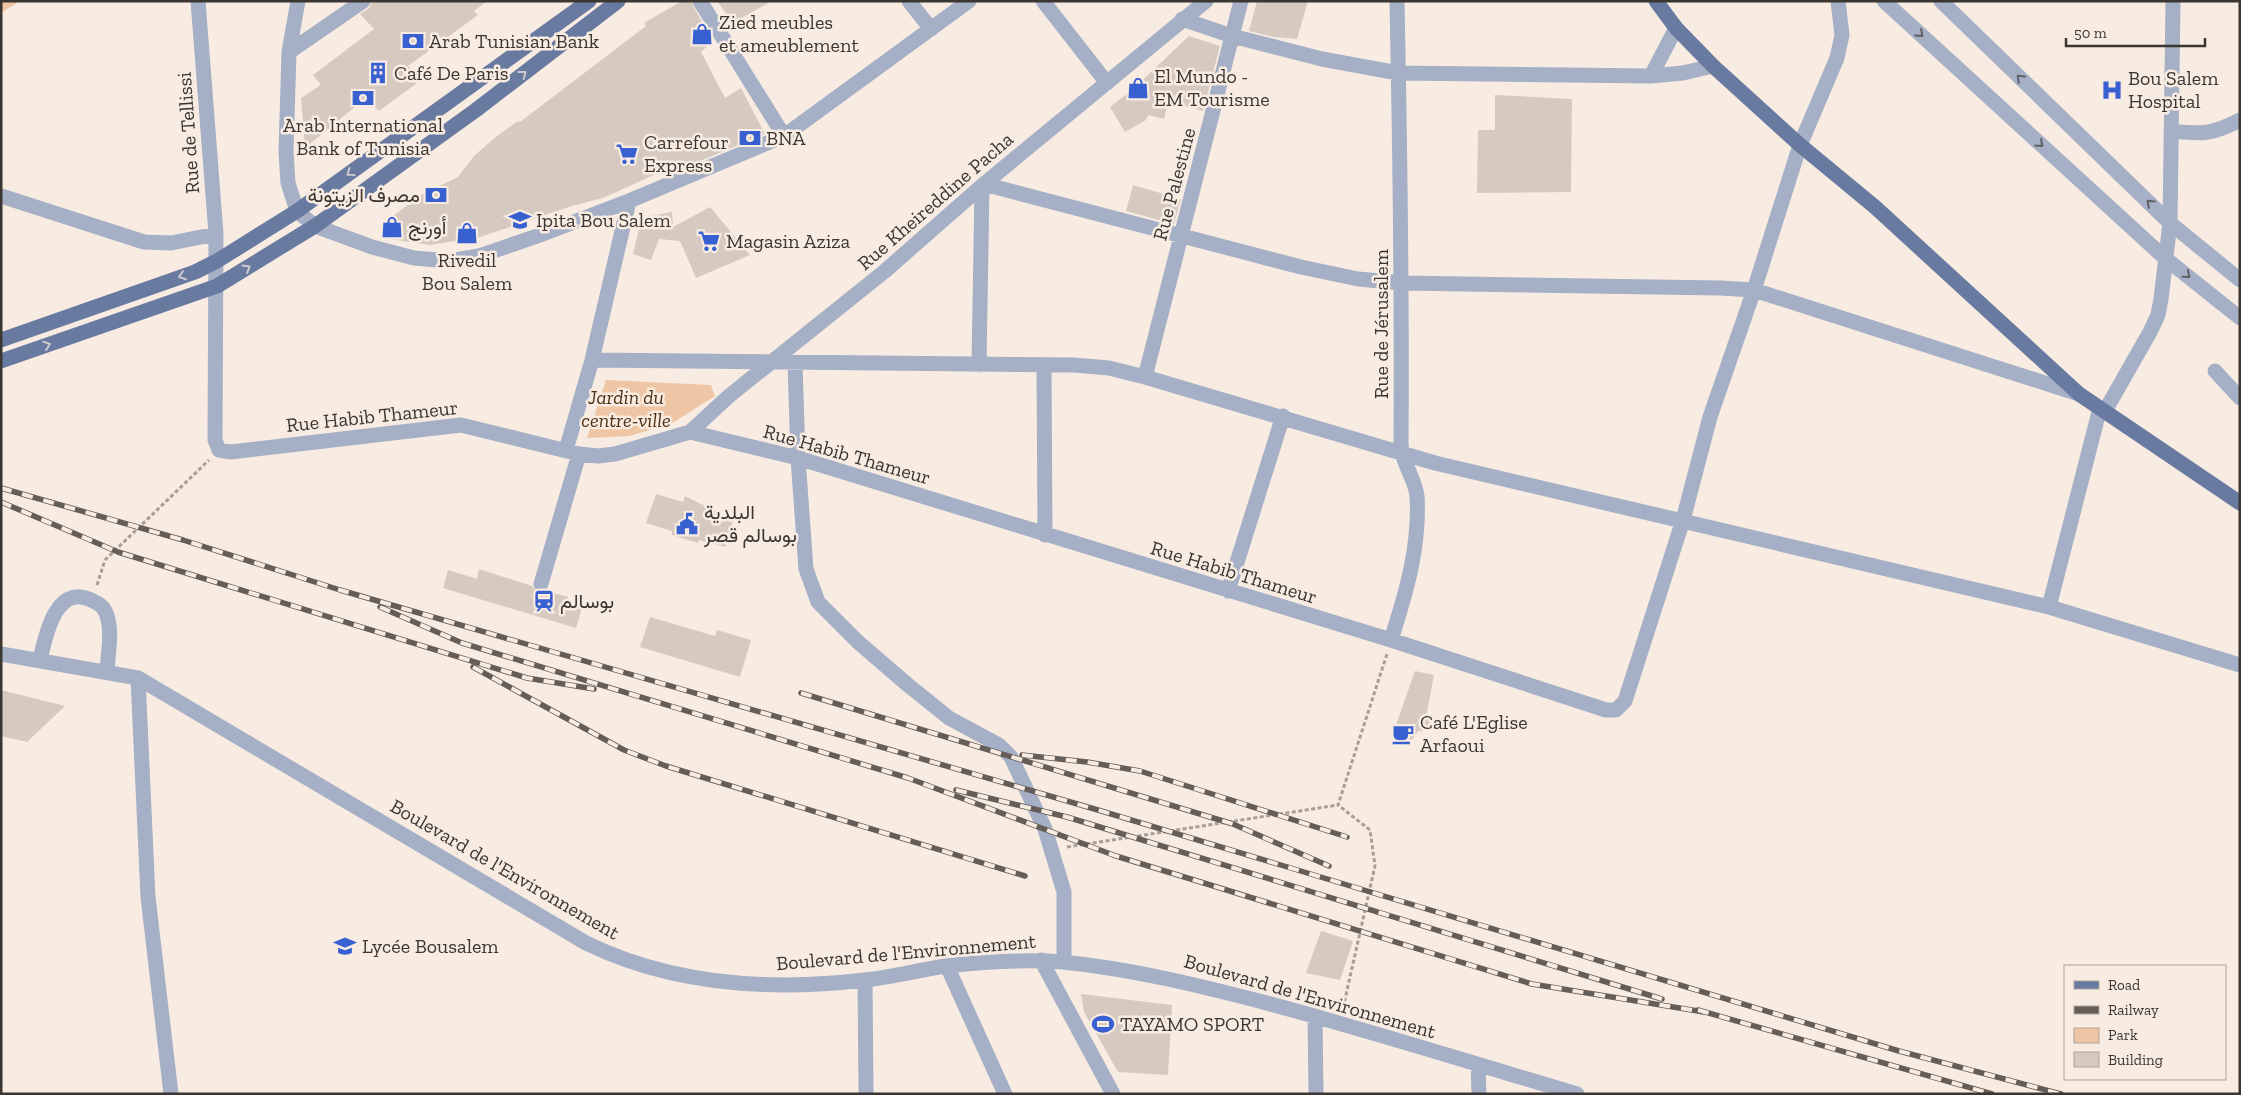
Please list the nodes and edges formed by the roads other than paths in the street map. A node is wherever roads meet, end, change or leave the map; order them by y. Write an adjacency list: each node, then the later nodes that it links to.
1 (198, 1): 39 (street, Rue de Tellissi)
2 (298, 1): 22 (street)
3 (363, 1): 22 (street)
4 (589, 1): 27 (main road)
5 (618, 1): 28 (main road, one-way to 5)
6 (700, 1): 31 (street)
7 (908, 1): 20 (street)
8 (969, 1): 20 (street)
9 (1043, 1): 26 (street)
10 (1206, 1): 18 (street, Rue Kheireddine Pacha)
11 (1241, 1): 21 (street, Rue Palestine)
12 (1397, 1): 24 (street, Rue de Jérusalem)
13 (1656, 1): 19 (main road)
14 (1838, 1): 32 (street)
15 (1884, 1): 41 (street, one-way to 41)
16 (1941, 1): 37 (street, one-way to 16)
17 (2173, 1): 30 (street)
18 (1182, 19): 21 (street); 26 (street, Rue Kheireddine Pacha)
19 (1676, 28): 23 (main road); 25 (street)
20 (931, 29): 31 (street)
21 (1232, 36): 24 (street); 40 (street, Rue Palestine)
22 (289, 52): 36 (street)
23 (1713, 66): 25 (street); 32 (main road)
24 (1398, 73): 25 (street); 44 (street, Rue de Jérusalem)
25 (1651, 76)
26 (1107, 83): 33 (street, Rue Kheireddine Pacha)
27 (464, 90): 28 (main road); 36 (main road, one-way to 36)
28 (476, 110): 38 (main road)
29 (2240, 120): 30 (street)
30 (2171, 131): 37 (street)
31 (784, 136): 35 (street)
32 (1800, 145): 46 (street); 57 (main road)
33 (983, 185): 40 (street); 51 (street, Rue Kheireddine Pacha); 53 (street)
34 (1, 196): 39 (street)
35 (630, 201): 38 (street); 49 (street)
36 (297, 211): 38 (street); 42 (main road)
37 (2170, 223): 41 (street); 43 (street)
38 (315, 226): 45 (main road, one-way to 38)
39 (216, 234): 42 (street, Rue de Tellissi)
40 (1181, 236): 44 (street); 56 (street, Rue Palestine)
41 (2166, 259): 47 (street, one-way to 47); 59 (street)
42 (217, 261): 45 (street, Rue de Tellissi); 48 (main road, one-way to 48)
43 (2240, 280)
44 (1402, 283): 46 (street); 63 (street, Rue de Jérusalem)
45 (217, 286): 50 (main road, one-way to 45); 62 (street, Rue Habib Thameur)
46 (1754, 290): 57 (street); 66 (street)
47 (2240, 318)
48 (3, 337)
49 (592, 360): 51 (street); 62 (street)
50 (1, 361)
51 (771, 362): 52 (street); 61 (street, Rue Kheireddine Pacha)
52 (795, 363): 53 (street); 64 (street)
53 (979, 365): 54 (street)
54 (1044, 365): 56 (street); 67 (street)
55 (2215, 371): 58 (street)
56 (1145, 377): 60 (street)
57 (2079, 394): 59 (main road)
58 (2240, 398)
59 (2102, 409): 65 (main road); 70 (street)
60 (1283, 416): 63 (street); 69 (street)
61 (690, 432): 62 (street, Rue Habib Thameur); 64 (street, Rue Habib Thameur)
62 (572, 452): 68 (street)
63 (1401, 453): 66 (street); 71 (street, Rue de Jérusalem)
64 (798, 458): 67 (street, Rue Habib Thameur); 78 (street)
65 (2240, 503)
66 (1683, 520): 70 (street); 71 (street, Rue Habib Thameur)
67 (1045, 535): 69 (street, Rue Habib Thameur)
68 (541, 584)
69 (1228, 591): 71 (street, Rue Habib Thameur)
70 (2049, 607): 74 (street)
71 (1392, 640)
72 (1, 654): 73 (street, Boulevard de l'Environnement)
73 (40, 660): 75 (street, Boulevard de l'Environnement); 75 (street)
74 (2240, 665)
75 (107, 671): 76 (street, Boulevard de l'Environnement)
76 (138, 678): 80 (street, Boulevard de l'Environnement); 83 (street)
77 (1042, 960): 78 (street, Boulevard de l'Environnement); 79 (street, Boulevard de l'Environnement); 86 (street)
78 (1064, 962): 81 (street, Boulevard de l'Environnement)
79 (947, 966): 80 (street, Boulevard de l'Environnement); 85 (street)
80 (865, 980): 84 (street)
81 (1315, 1016): 82 (street, Boulevard de l'Environnement); 87 (street)
82 (1478, 1065): 88 (street); 89 (street, Boulevard de l'Environnement)
83 (171, 1094)
84 (866, 1094)
85 (1005, 1094)
86 (1113, 1094)
87 (1316, 1094)
88 (1479, 1094)
89 (1577, 1094)

